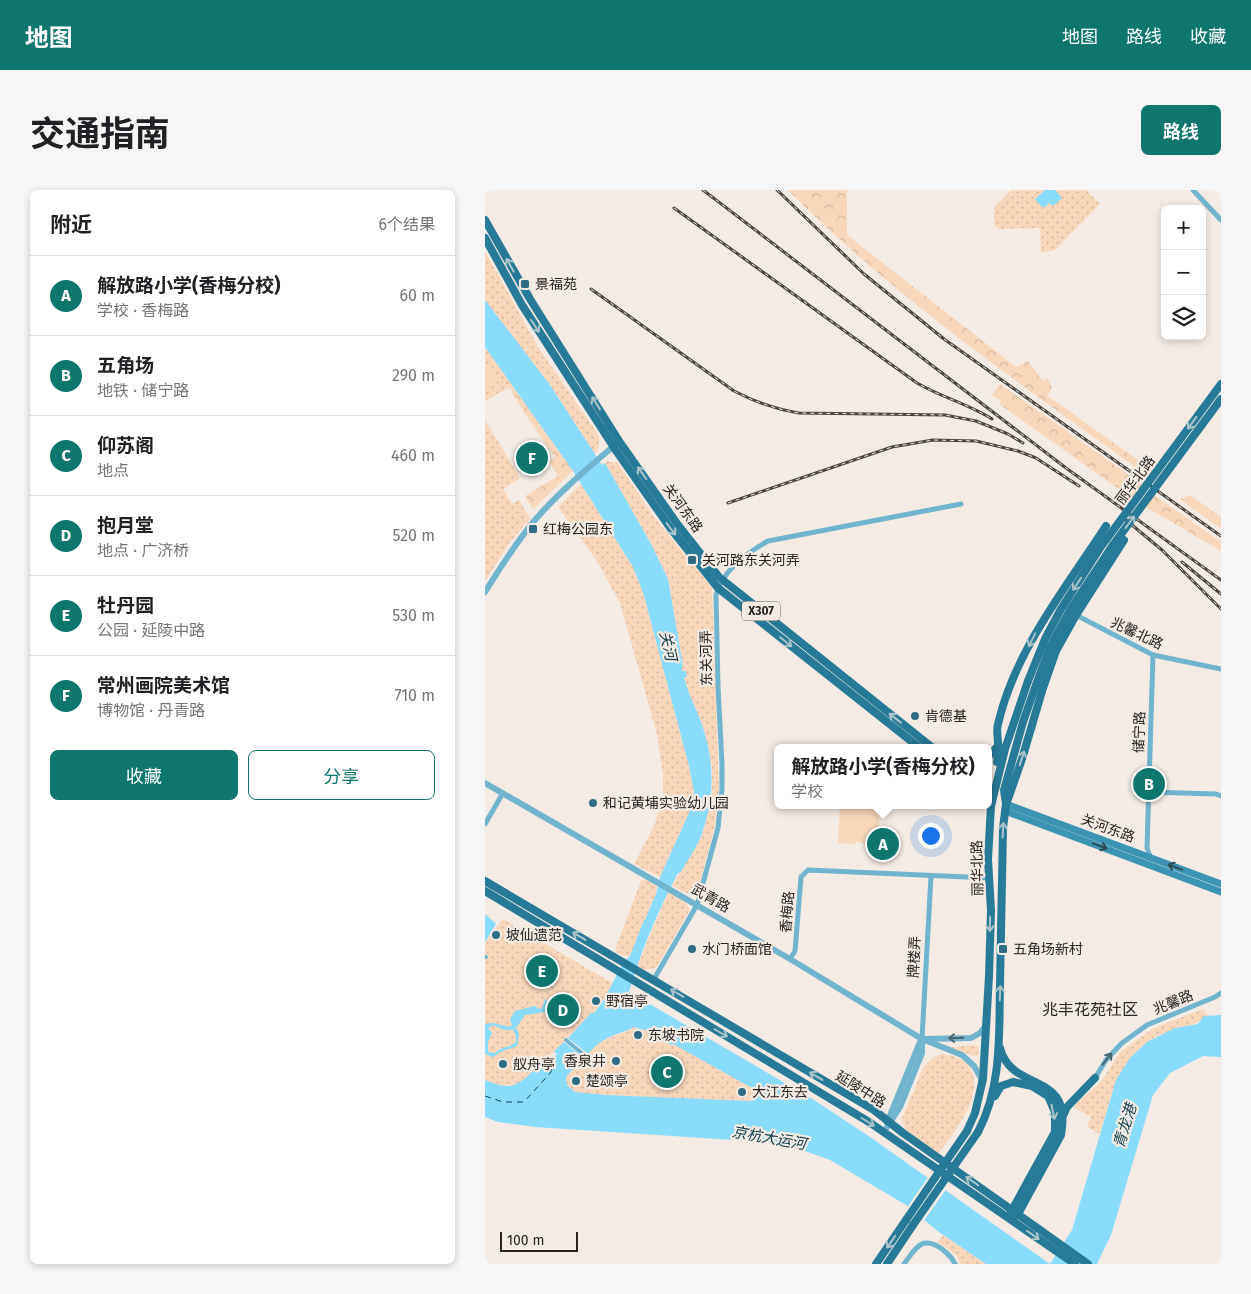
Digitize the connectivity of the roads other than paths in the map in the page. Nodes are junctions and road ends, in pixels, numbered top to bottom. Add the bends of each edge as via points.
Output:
1 (1193, 190) edge
2 (485, 220) edge
3 (1221, 220) edge
4 (485, 238) edge
5 (1221, 384) edge
6 (1221, 399) edge
7 (617, 445) junction
8 (961, 504) dead end
9 (1106, 526) dead end
10 (1124, 540) dead end
11 (723, 581) junction
12 (718, 588) junction
13 (485, 592) edge
14 (1076, 615) junction
15 (1153, 655) junction
16 (1221, 669) edge
17 (1014, 719) junction
18 (915, 744) edge
19 (928, 744) edge
20 (999, 745) junction
21 (992, 753) edge
22 (485, 783) edge
23 (992, 787) edge
24 (503, 792) junction
25 (992, 792) edge
26 (1148, 792) junction
27 (1221, 796) edge
28 (992, 800) edge
29 (1006, 807) junction
30 (990, 809) edge
31 (485, 824) edge
32 (1150, 857) junction
33 (1157, 868) junction
34 (931, 876) junction
35 (989, 878) junction
36 (485, 881) edge
37 (1221, 884) edge
38 (485, 891) edge
39 (1221, 892) edge
40 (697, 905) junction
41 (790, 959) junction
42 (653, 979) junction
43 (1221, 993) edge
44 (986, 1025) junction
45 (922, 1039) junction
46 (566, 1040) dead end
47 (999, 1042) junction
48 (942, 1048) junction
49 (922, 1053) junction
50 (585, 1056) dead end
51 (1095, 1078) joint
52 (980, 1094) junction
53 (992, 1099) junction
54 (1063, 1116) junction
55 (889, 1122) junction
56 (884, 1132) junction
57 (1015, 1212) junction
58 (1010, 1218) junction
59 (909, 1223) junction
60 (1058, 1248) junction
61 (876, 1264) edge
62 (887, 1264) edge
63 (905, 1264) edge
64 (955, 1264) edge
65 (1075, 1264) edge
66 (1088, 1264) edge

1 - 3 street
7 -> 2 main road, 关河东路
4 -> 7 main road, 关河东路 via 522,305
5 -> 17 main road, 丽华北路, bridge via 1100,548 1049,632
29 -> 6 main road, 丽华北路, bridge via 1004,790 1023,722 1050,647 1113,545
11 -> 7 main road, 关河东路 / X307
7 -> 12 main road, 关河东路 / X307 via 671,529
7 - 13 street via 535,519
8 - 11 street via 768,541 751,550
9 -> 20 main road via 1029,645 997,726
10 - 14 main road
11 - 12 street
19 -> 11 main road, 关河东路 / X307
12 -> 18 main road, 关河东路 / X307
12 - 40 street, 东关河弄 via 722,789 718,828
14 - 15 street, 兆馨北路
29 -> 14 main road via 1056,651
15 - 16 street, 兆馨北路
15 - 26 street, 储宁路
17 - 20 main road
17 - 25 main road, 丽华北路
20 - 21 main road
20 - 23 main road
22 - 24 street, 武青路
24 - 31 street
24 - 40 street, 武青路
26 - 27 street
26 - 32 street, 储宁路 via 1147,848
28 - 29 main road, 关河东路
29 - 32 main road, 关河东路
29 -> 33 main road, 关河东路
47 -> 29 main road, 丽华北路 via 1001,882
30 - 35 main road, 丽华北路
32 - 33 street, 储宁路
37 -> 32 main road, 关河东路
33 - 39 main road, 关河东路
34 - 35 street, 香梅路
34 - 41 street, 香梅路 via 808,870 801,877 795,951
34 - 45 street, 牌楼弄
35 -> 44 main road, 丽华北路 via 991,911
42 -> 36 main road, 延陵中路
38 -> 56 main road, 延陵中路
40 - 41 street, 武青路
40 - 42 street, 东关河弄
41 - 45 street, 武青路
55 -> 42 main road, 延陵中路
51 -> 43 street, 兆馨路 via 1122,1043 1147,1025
44 -> 45 street via 971,1038
44 - 52 main road, 丽华北路
45 - 48 street, 武青路
45 - 49 street, 牌楼弄
45 - 55 street, 牌楼弄
46 - 50 street
47 - 53 main road, 丽华北路
47 - 54 main road via 1007,1065 1045,1085 1057,1097
48 - 49 street via 933,1047
48 - 52 street, 武青路 via 962,1055 974,1066 981,1078
49 - 55 street, 牌楼弄 via 900,1107
51 - 54 main road via 1067,1107
52 - 59 main road, 丽华北路, bridge via 967,1131
53 -> 57 main road via 1001,1086 1013,1082 1033,1086 1048,1096 1055,1112 1055,1132
53 - 59 main road, 丽华北路, bridge via 978,1132
54 - 57 main road via 1061,1135
55 - 56 street, 牌楼弄
57 -> 55 main road, 延陵中路
56 - 58 main road, 延陵中路
57 - 58 main road
57 - 60 main road, 延陵中路
58 -> 60 main road, 延陵中路
59 -> 61 main road, 丽华北路
59 - 62 main road, 丽华北路
60 - 65 main road
60 - 66 main road
63 - 64 street via 923,1243 936,1245 951,1256

